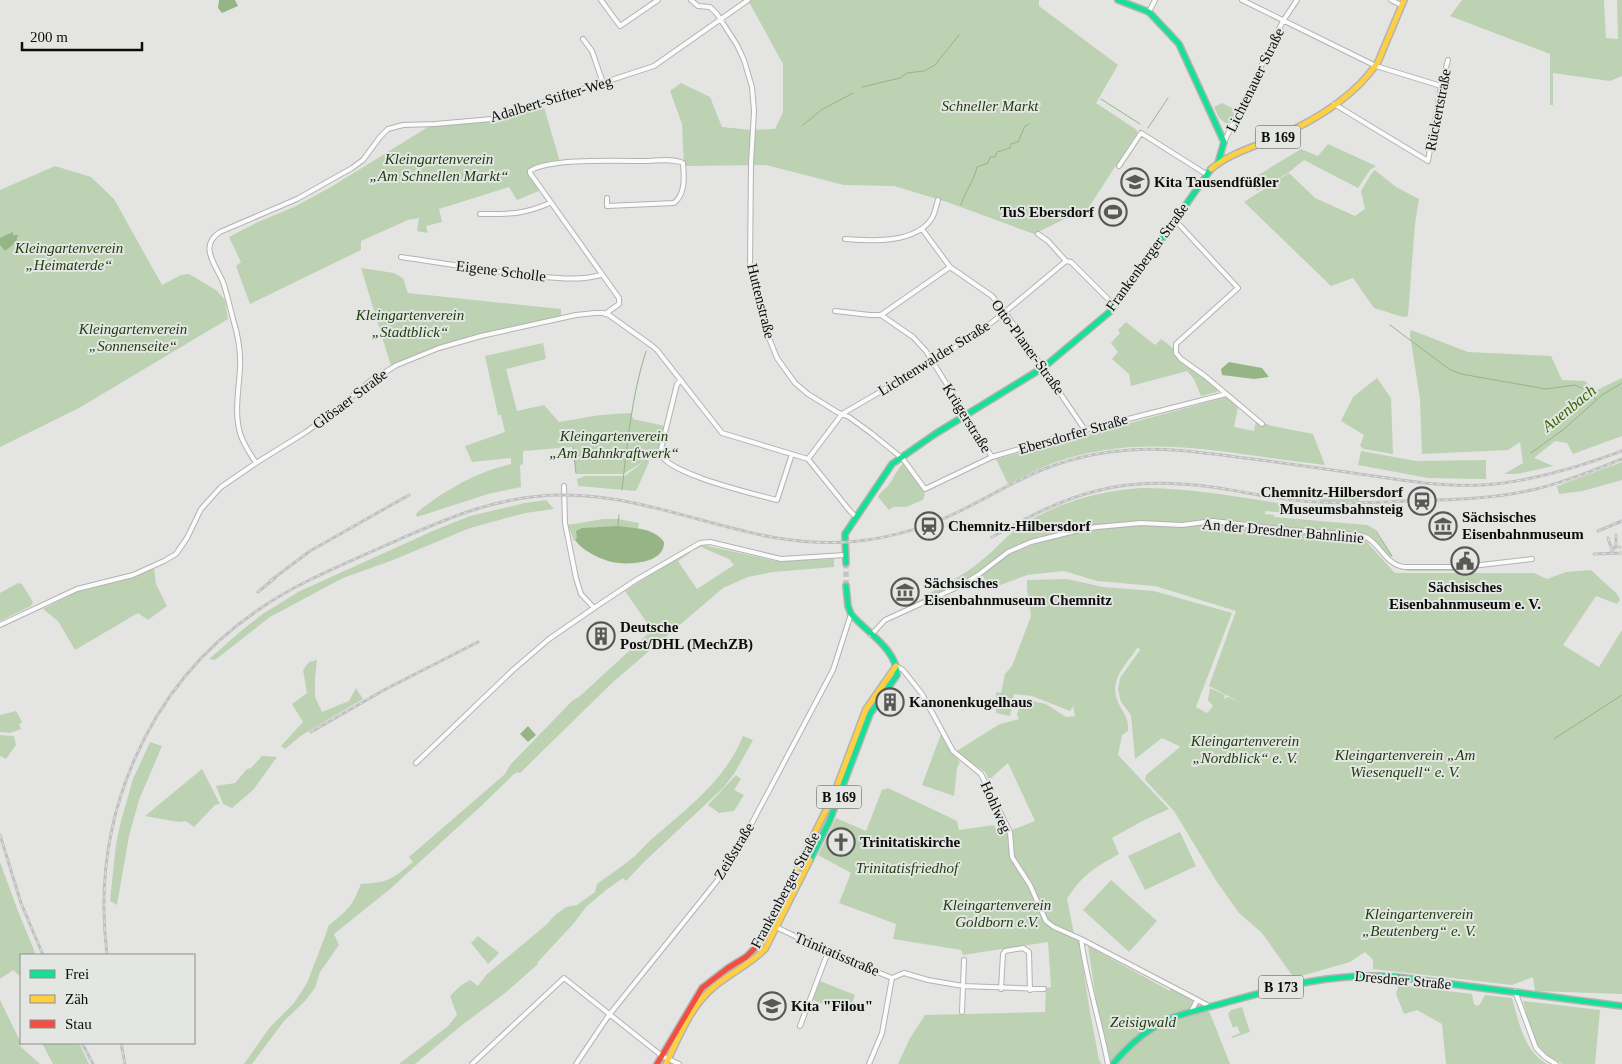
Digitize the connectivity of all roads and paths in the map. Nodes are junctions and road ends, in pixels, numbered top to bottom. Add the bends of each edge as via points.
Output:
1 (601, 0) edge
2 (658, 0) edge
3 (690, 0) edge
4 (748, 0) edge
5 (1118, 0) edge
6 (1155, 0) edge
7 (1242, 0) edge
8 (1297, 0) edge
9 (1391, 0) edge
10 (1402, 2) edge
11 (1149, 12) junction
12 (721, 19) junction
13 (1283, 21) junction
14 (583, 39) dead end
15 (1448, 60) dead end
16 (1376, 66) junction
17 (603, 83) junction
18 (1441, 86) junction
19 (1334, 104) junction
20 (1224, 142) junction
21 (1218, 163) junction
22 (1119, 166) dead end
23 (1206, 174) junction
24 (607, 198) dead end
25 (938, 200) dead end
26 (550, 203) junction
27 (480, 214) dead end
28 (1175, 220) junction
29 (922, 229) junction
30 (1038, 234) dead end
31 (845, 239) dead end
32 (401, 257) dead end
33 (1066, 261) junction
34 (950, 267) junction
35 (601, 275) junction
36 (1115, 306) junction
37 (834, 311) dead end
38 (1005, 312) junction
39 (605, 314) junction
40 (881, 314) junction
41 (933, 361) junction
42 (1044, 367) junction
43 (680, 380) junction
44 (1226, 394) junction
45 (842, 414) junction
46 (966, 415) junction
47 (1262, 424) dead end
48 (1085, 430) junction
49 (792, 454) junction
50 (900, 457) junction
51 (992, 457) junction
52 (808, 460) junction
53 (256, 463) junction
54 (564, 486) dead end
55 (925, 489) joint
56 (856, 517) junction
57 (845, 555) junction
58 (1532, 559) dead end
59 (846, 563) tunnel mouth
60 (846, 586) tunnel mouth
61 (594, 608) junction
62 (851, 614) junction
63 (0, 625) edge
64 (871, 636) junction
65 (896, 666) junction
66 (416, 763) dead end
67 (769, 924) junction
68 (776, 927) junction
69 (1081, 939) junction
70 (828, 952) junction
71 (964, 960) dead end
72 (892, 978) junction
73 (963, 986) junction
74 (1001, 988) junction
75 (1044, 989) dead end
76 (1030, 990) junction
77 (1515, 991) junction
78 (1197, 1000) junction
79 (1593, 1001) junction
80 (1622, 1002) edge
81 (1622, 1006) edge
82 (1208, 1008) junction
83 (962, 1012) dead end
84 (1191, 1012) junction
85 (609, 1015) junction
86 (800, 1026) dead end
87 (662, 1056) junction
88 (479, 1057) junction
89 (667, 1062) edge
90 (472, 1064) edge
91 (479, 1064) edge
92 (576, 1064) edge
93 (657, 1064) edge
94 (679, 1064) edge
95 (869, 1064) edge
96 (1108, 1064) edge
97 (1113, 1064) edge
98 (1556, 1064) edge

1 - 2 street via 620,26
3 - 12 street via 698,6 710,7
4 - 12 street, Adalbert-Stifter-Weg
5 - 11 main road
6 - 11 street
7 - 13 street
8 - 13 street, Lichtenauer Straße
9 - 10 street
10 - 16 main road, Frankenberger Straße / B 169
11 - 20 main road via 1178,44
12 - 17 street, Adalbert-Stifter-Weg via 654,66
12 - 45 street, Huttenstraße via 741,53 752,87 750,268 769,338 777,358 795,383
13 - 16 street
13 - 20 street, Lichtenauer Straße
14 - 17 street via 592,51
15 - 18 street, Rückertstraße
16 - 18 street
16 - 19 main road, Frankenberger Straße / B 169 via 1361,83
17 - 53 street, Adalbert-Stifter-Weg via 492,119 395,126 385,131 367,156 352,168 297,199 214,236 210,255 224,285 239,343 238,425
18 - 19 street, Rückertstraße via 1428,161
19 - 21 main road, Frankenberger Straße / B 169 via 1294,130
20 - 21 main road, Lichtenauer Straße
21 - 23 main road, Frankenberger Straße
22 - 23 street via 1141,133
23 - 28 main road, Frankenberger Straße
24 - 26 street via 607,206 674,203 682,197 683,163 596,161 559,163 532,169 530,173
25 - 29 street via 933,217
26 - 27 street via 516,214
26 - 35 street
28 - 36 main road, Frankenberger Straße
28 - 44 street via 1238,288 1176,344 1181,359
29 - 31 street via 883,240
29 - 34 street, Otto-Planer-Straße
30 - 33 street
32 - 35 street, Eigene Scholle via 569,279
33 - 36 street via 1071,262
33 - 38 street, Lichtenwalder Straße
34 - 38 street, Otto-Planer-Straße via 992,296
34 - 40 street
35 - 39 street via 620,302
36 - 42 main road, Frankenberger Straße
37 - 40 street
38 - 41 street, Lichtenwalder Straße
38 - 42 street, Otto-Planer-Straße
39 - 43 street via 657,350
39 - 53 street, Glösaer Straße via 576,315 481,336 397,365 370,381 306,432
40 - 41 street, Krügerstraße via 917,341
41 - 45 street, Lichtenwalder Straße
41 - 46 street, Krügerstraße
42 - 46 main road, Frankenberger Straße
42 - 48 street, Otto-Planer-Straße
43 - 49 street via 722,433
43 - 49 street via 660,453 670,463 701,478 777,500
44 - 47 street
44 - 48 street, Ebersdorfer Straße
45 - 50 street, Huttenstraße
45 - 52 street, Lichtenwalder Straße
46 - 50 main road, Frankenberger Straße
46 - 51 street, Krügerstraße
48 - 51 street, Ebersdorfer Straße
49 - 52 street
50 - 55 street, Huttenstraße
50 - 56 main road, Frankenberger Straße via 890,466
51 - 55 street, Ebersdorfer Straße
52 - 56 street
53 - 63 street, Glösaer Straße via 208,500 176,554 132,575 77,590
54 - 61 street via 565,522 576,578 580,594
56 - 57 main road, Frankenberger Straße via 844,536
57 - 59 main road, Frankenberger Straße
57 - 61 street via 780,559 710,542 700,543
58 - 64 street, An der Dresdner Bahnlinie via 1463,567 1404,567 1390,561 1368,537 1359,535 1213,521 1097,527 1018,547 962,585 885,620
60 - 62 main road
61 - 66 street via 513,670
62 - 64 main road
62 - 85 street, Zeißstraße via 833,670 737,851 717,881
64 - 65 main road via 890,654
65 - 67 main road, Frankenberger Straße / B 169 via 866,708 834,794
65 - 68 main road, Frankenberger Straße / B 169 via 896,677 870,714 831,818
65 - 69 street, Hohlweg via 922,694 953,751 981,774 1010,832 1012,857 1030,884 1046,921
67 - 68 street, Trinitatisstraße
67 - 87 main road, Frankenberger Straße / B 169 via 753,951 702,988
68 - 70 street, Trinitatisstraße
68 - 89 main road, Frankenberger Straße / B 169 via 758,956 707,993
69 - 78 street, Hohlweg
69 - 96 street via 1089,988
70 - 72 street, Trinitatisstraße
70 - 86 street
71 - 73 street
72 - 73 street, Trinitatisstraße via 904,973
72 - 95 street via 882,1033
73 - 74 street, Trinitatisstraße
73 - 83 street
74 - 76 street, Trinitatisstraße
74 - 76 street via 1003,954 1023,948 1029,952
75 - 76 street, Trinitatisstraße
77 - 79 main road, Dresdner Straße / B 173
77 - 82 main road, Dresdner Straße / B 173 via 1397,977 1341,976 1295,983
77 - 98 street via 1536,1048
78 - 82 street, Hohlweg
78 - 84 street
79 - 80 main road, B 173
79 - 81 main road, B 173
82 - 84 main road, Dresdner Straße / B 173
84 - 97 main road, Dresdner Straße / B 173 via 1146,1032
85 - 87 street
85 - 88 street via 564,978
85 - 92 street, Zeißstraße
87 - 89 street
87 - 93 main road, Frankenberger Straße / B 169
88 - 90 street
88 - 91 street
89 - 94 street

